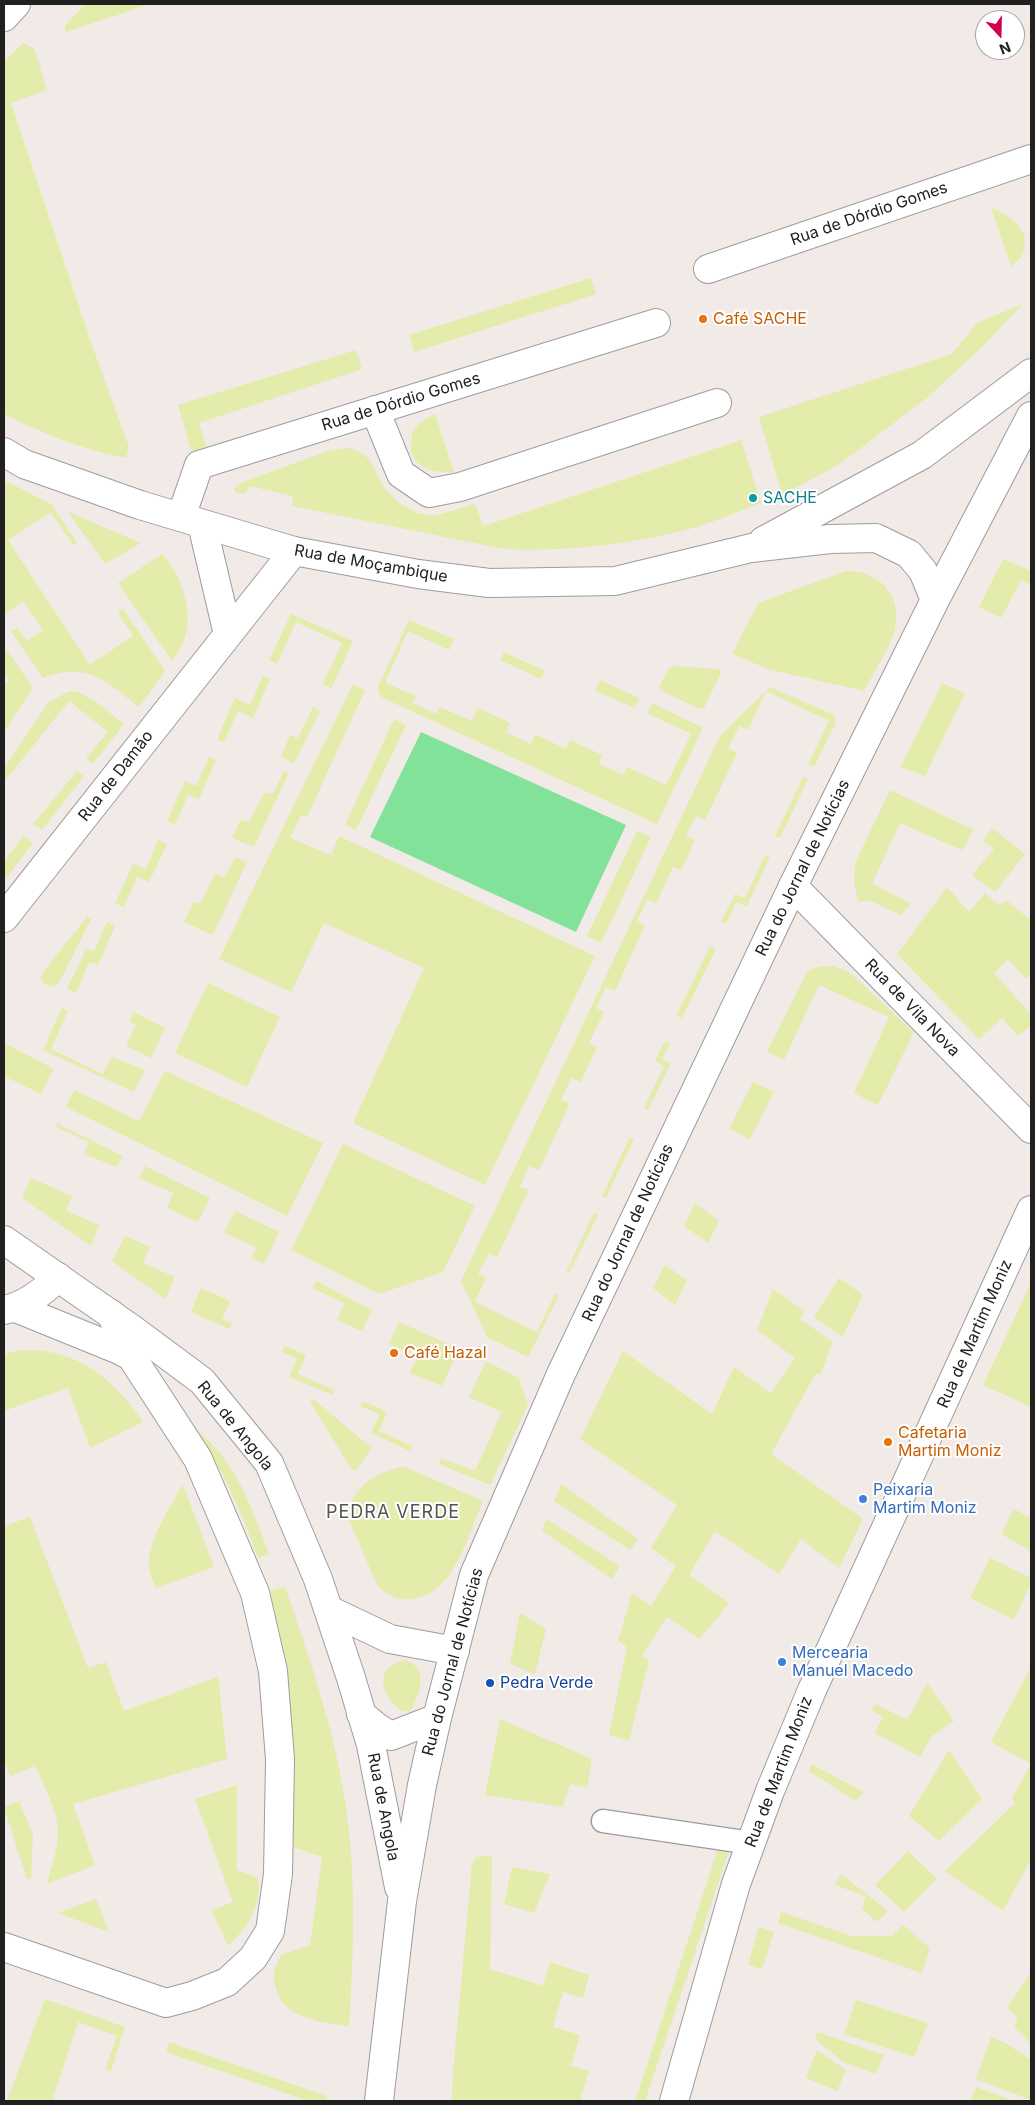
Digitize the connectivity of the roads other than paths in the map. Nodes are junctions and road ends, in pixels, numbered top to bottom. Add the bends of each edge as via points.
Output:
1 (16, 4) edge
2 (4, 17) edge
3 (1031, 159) edge
4 (708, 269) dead end
5 (656, 323) dead end
6 (1031, 373) edge
7 (717, 403) dead end
8 (375, 410) junction
9 (1031, 416) edge
10 (4, 452) edge
11 (191, 521) junction
12 (751, 548) junction
13 (294, 551) junction
14 (935, 600) junction
15 (228, 634) junction
16 (794, 886) junction
17 (4, 918) edge
18 (1031, 1129) edge
19 (1031, 1210) edge
20 (4, 1240) edge
21 (58, 1277) junction
22 (10, 1309) edge
23 (111, 1314) junction
24 (131, 1356) junction
25 (329, 1610) junction
26 (454, 1651) junction
27 (361, 1714) junction
28 (437, 1718) junction
29 (603, 1821) dead end
30 (751, 1842) junction
31 (402, 1901) junction
32 (4, 1947) edge
33 (378, 2101) edge
34 (674, 2101) edge

1 - 2 street
3 - 4 street, Rua de Dórdio Gomes
5 - 8 street, Rua de Dórdio Gomes
6 - 12 street, Rua de Moçambique via 922,455
7 - 8 street via 460,487 429,492 401,474
8 - 11 street, Rua de Dórdio Gomes via 199,465
9 - 14 street, Rua do Jornal de Notícias
10 - 11 street, Rua de Moçambique via 24,464
11 - 13 street, Rua de Moçambique
11 - 15 street
12 - 13 street, Rua de Moçambique via 615,581 489,583 418,574
12 - 14 street, Rua de Moçambique via 830,539 876,538 909,554 923,571
13 - 15 street, Rua de Damão
14 - 16 street, Rua do Jornal de Notícias
15 - 17 street, Rua de Damão
16 - 18 street, Rua de Vila Nova
16 - 26 street, Rua do Jornal de Notícias via 553,1392 474,1575
19 - 30 street, Rua de Martim Moniz via 812,1690
20 - 21 street, Rua de Angola
21 - 22 street via 46,1289
21 - 23 street, Rua de Angola
22 - 24 street
23 - 24 street
23 - 25 street, Rua de Angola via 202,1381 269,1463
24 - 32 street via 198,1459 257,1601 273,1671 280,1759 278,1874 270,1932 253,1958 227,1982 166,2003
25 - 26 street via 390,1639
25 - 27 street, Rua de Angola
26 - 28 street, Rua do Jornal de Notícias
27 - 28 street, Rua de Angola via 392,1736
27 - 31 street, Rua de Angola via 371,1745
28 - 31 street, Rua do Jornal de Notícias
29 - 30 street
30 - 34 street, Rua de Martim Moniz
31 - 33 street, Rua do Jornal de Notícias

